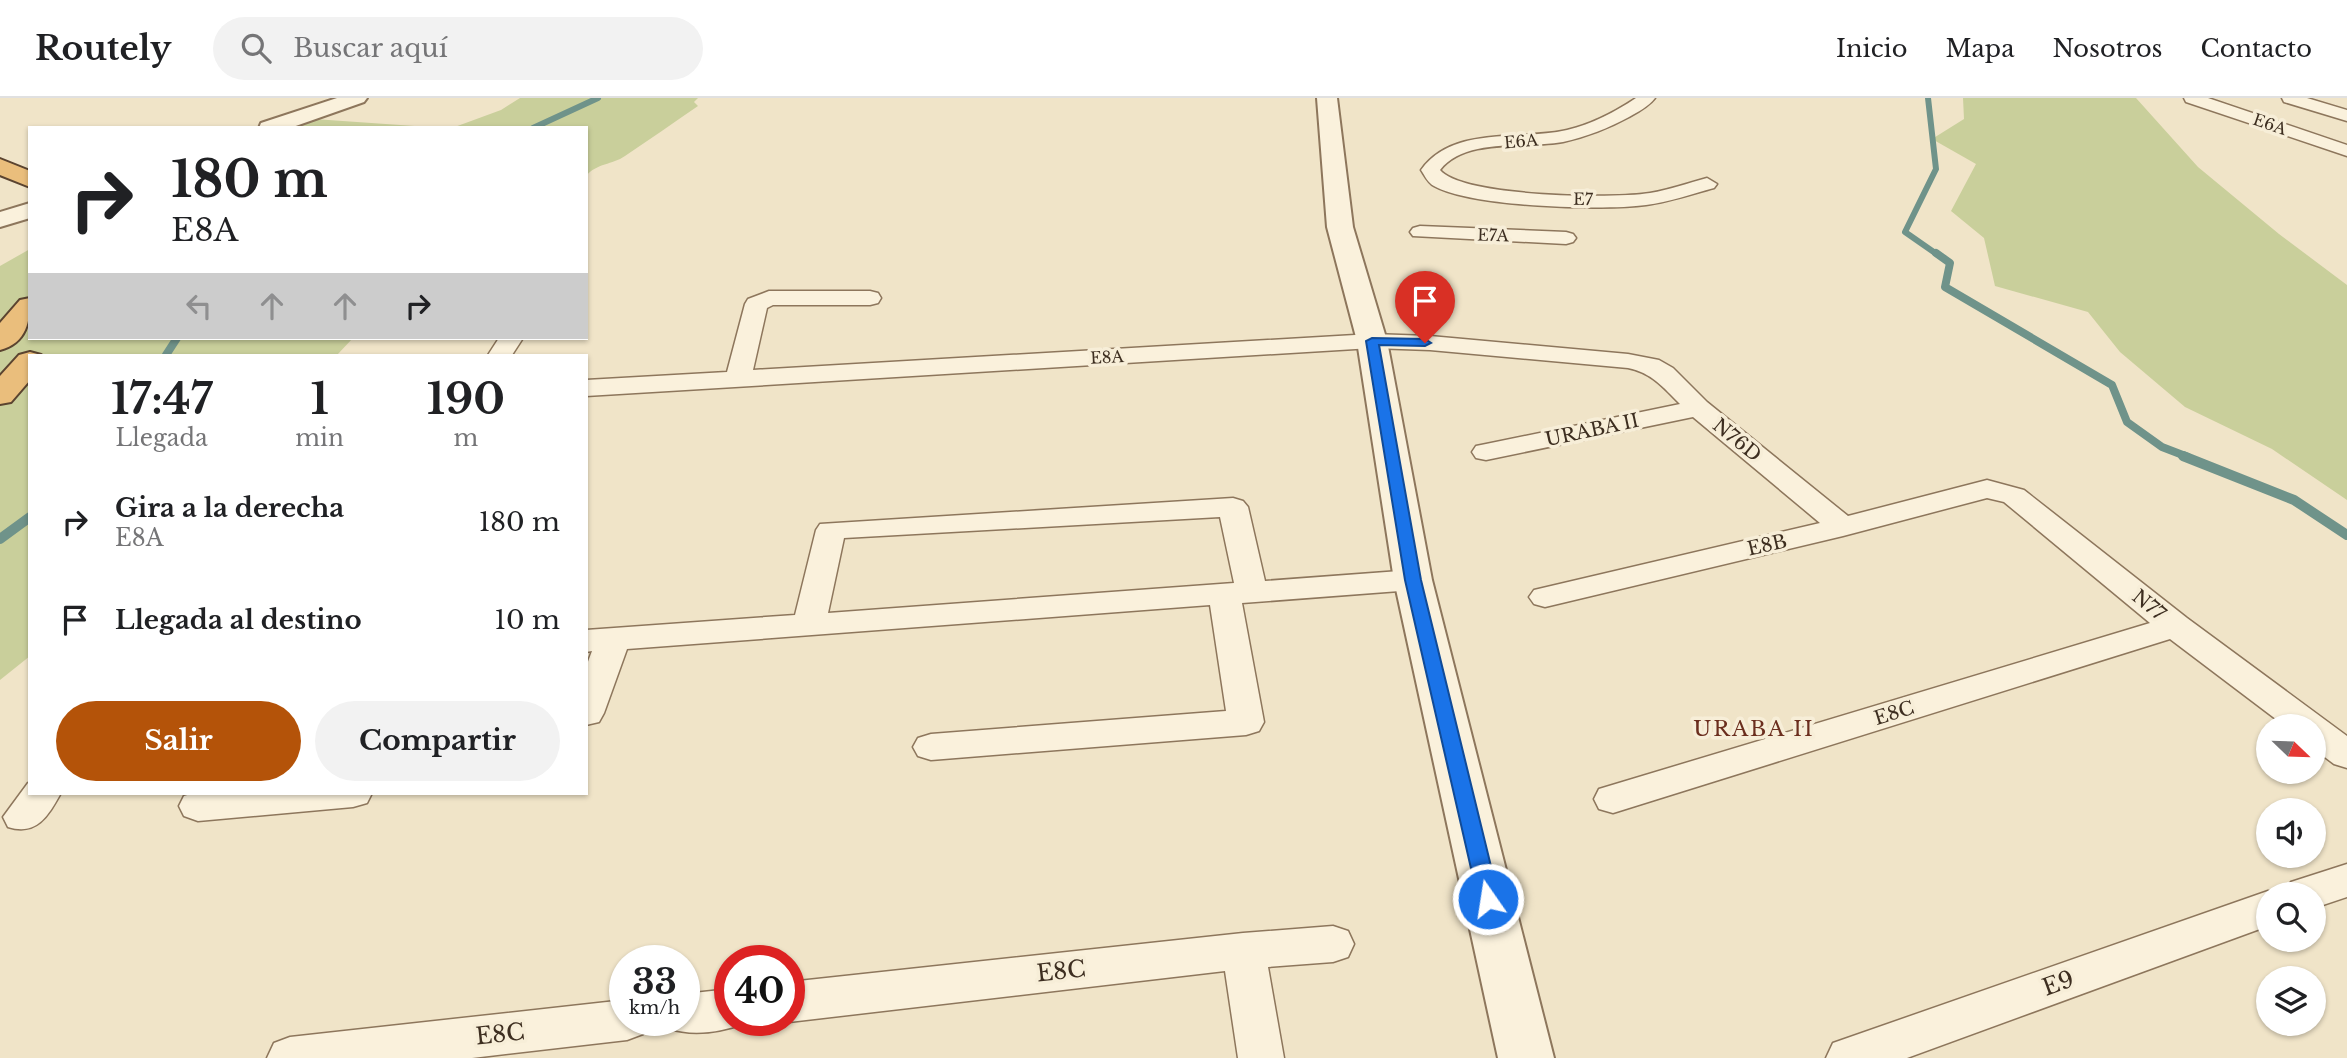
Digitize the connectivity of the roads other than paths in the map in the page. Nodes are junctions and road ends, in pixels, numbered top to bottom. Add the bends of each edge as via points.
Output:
1 (357, 98) edge
2 (1327, 98) edge
3 (1647, 98) edge
4 (2192, 98) edge
5 (2290, 98) edge
6 (2347, 116) edge
7 (275, 126) edge
8 (2347, 151) edge
9 (0, 166) edge
10 (28, 179) edge
11 (1707, 184) dead end
12 (1459, 189) joint
13 (1542, 199) junction
14 (28, 210) edge
15 (0, 220) edge
16 (1420, 232) dead end
17 (870, 298) dead end
18 (28, 308) edge
19 (0, 341) edge
20 (1372, 341) junction
21 (1628, 361) joint
22 (28, 363) edge
23 (738, 379) junction
24 (588, 388) edge
25 (0, 395) edge
26 (1698, 408) junction
27 (1486, 452) dead end
28 (1987, 488) joint
29 (1843, 527) junction
30 (1413, 580) junction
31 (1238, 593) junction
32 (1545, 597) dead end
33 (809, 625) junction
34 (2175, 626) junction
35 (600, 640) edge
36 (588, 703) edge
37 (2293, 714) edge
38 (2326, 739) edge
39 (931, 747) dead end
40 (2347, 755) edge
41 (329, 795) edge
42 (1613, 799) dead end
43 (198, 806) dead end
44 (2347, 880) edge
45 (2326, 887) edge
46 (2256, 912) edge
47 (1333, 944) dead end
48 (1243, 951) junction
49 (805, 1000) edge
50 (609, 1022) edge
51 (290, 1058) edge
52 (1261, 1058) edge
53 (1525, 1058) edge
54 (1849, 1058) edge

1 - 7 street
2 - 20 street via 1340,227
3 - 12 street, E6A via 1564,137 1450,151 1435,160 1430,170 1440,182
4 - 8 street, E6A
5 - 6 street
9 - 10 highway
11 - 13 street, E7 via 1642,200
12 - 13 street, E7
13 - 16 street, E7A via 1569,244
14 - 15 street
17 - 23 street via 769,298 756,304
18 - 19 highway
20 - 21 street, E8A
20 - 23 street, E8A
20 - 30 street
21 - 26 street, N76D via 1664,373
22 - 25 highway
23 - 24 street, E8A
26 - 27 street, URABA II
26 - 29 street, N76D
28 - 29 street, E8B
28 - 34 street, N77 via 2014,496
29 - 32 street, E8B
30 - 31 street
30 - 53 street
31 - 33 street
31 - 33 street via 1233,507 831,530
31 - 39 street via 1246,722
33 - 35 street
34 - 37 street, N77
34 - 42 street, E8C
35 - 36 street
38 - 40 street
41 - 43 street
44 - 45 street
46 - 54 street, E9
47 - 48 street, E8C
48 - 49 street, E8C
48 - 52 street
50 - 51 street, E8C

